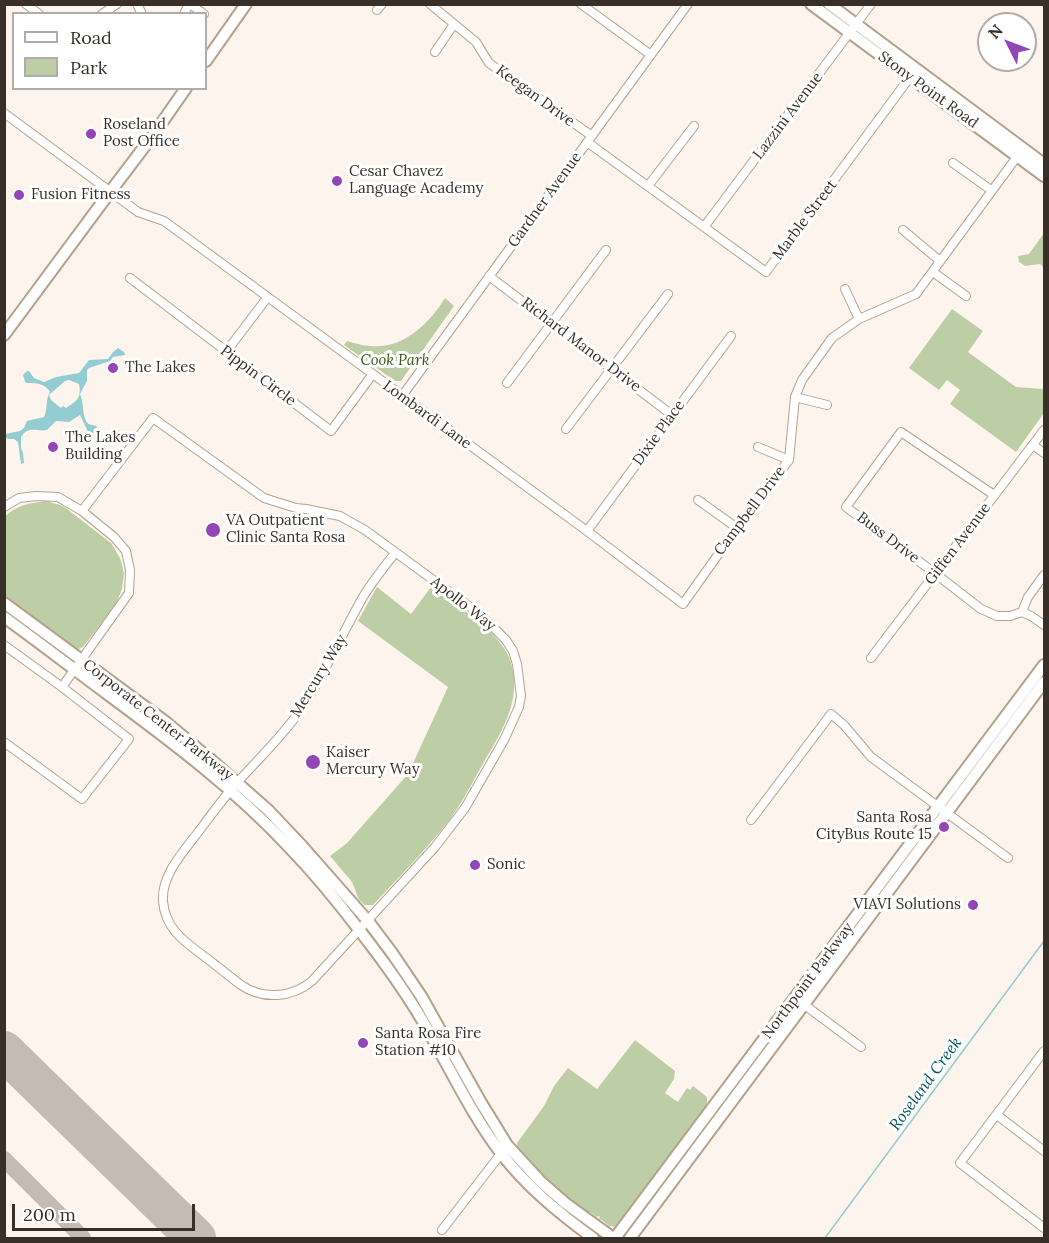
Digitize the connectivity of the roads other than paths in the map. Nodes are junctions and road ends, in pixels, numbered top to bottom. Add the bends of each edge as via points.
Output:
1 (246, 4) edge
2 (430, 4) edge
3 (581, 4) edge
4 (688, 4) edge
5 (812, 4) edge
6 (829, 4) edge
7 (871, 4) edge
8 (454, 24) junction
9 (853, 28) junction
10 (435, 52) dead end
11 (651, 55) junction
12 (207, 60) edge
13 (910, 77) junction
14 (185, 90) edge
15 (4, 113) edge
16 (694, 126) dead end
17 (589, 139) junction
18 (1021, 152) junction
19 (953, 163) dead end
20 (1044, 164) edge
21 (1044, 176) edge
22 (648, 186) junction
23 (991, 190) junction
24 (110, 192) junction
25 (704, 227) junction
26 (903, 230) dead end
27 (606, 250) dead end
28 (940, 261) junction
29 (933, 272) junction
30 (489, 276) junction
31 (130, 278) dead end
32 (845, 289) dead end
33 (668, 294) dead end
34 (966, 296) dead end
35 (267, 298) junction
36 (859, 319) junction
37 (551, 323) junction
38 (4, 335) edge
39 (731, 336) dead end
40 (226, 352) junction
41 (611, 368) junction
42 (372, 375) junction
43 (507, 383) dead end
44 (402, 396) junction
45 (795, 397) junction
46 (827, 405) dead end
47 (672, 415) junction
48 (566, 429) dead end
49 (1044, 430) edge
50 (1034, 445) junction
51 (758, 447) dead end
52 (1044, 453) edge
53 (789, 460) junction
54 (994, 495) junction
55 (698, 500) dead end
56 (4, 507) edge
57 (82, 511) junction
58 (736, 528) junction
59 (587, 531) junction
60 (395, 553) junction
61 (936, 574) junction
62 (1044, 575) edge
63 (4, 603) edge
64 (683, 603) joint
65 (1022, 612) junction
66 (4, 617) edge
67 (1044, 626) edge
68 (4, 645) edge
69 (871, 658) dead end
70 (78, 665) junction
71 (1044, 665) edge
72 (1044, 682) edge
73 (62, 687) junction
74 (4, 742) edge
75 (234, 786) junction
76 (943, 809) junction
77 (751, 820) dead end
78 (1008, 858) dead end
79 (368, 921) junction
80 (359, 930) junction
81 (801, 1003) junction
82 (861, 1047) dead end
83 (1044, 1051) edge
84 (1041, 1063) edge
85 (997, 1115) junction
86 (504, 1149) junction
87 (1044, 1151) edge
88 (1044, 1227) edge
89 (442, 1230) dead end
90 (593, 1239) edge
91 (614, 1239) edge
92 (630, 1239) edge

1 - 12 street
2 - 8 street, Keegan Drive
3 - 11 street
4 - 11 street, Gardner Avenue
5 - 9 street, Stony Point Road
6 - 9 street, Stony Point Road
7 - 9 street, Lazzini Avenue
8 - 10 street
8 - 17 street, Keegan Drive via 476,42 489,63
9 - 13 street, Stony Point Road
9 - 18 street, Stony Point Road
9 - 25 street, Lazzini Avenue
11 - 17 street, Gardner Avenue
13 - 18 street, Stony Point Road
13 - 25 street, Marble Street via 766,272
14 - 24 street
15 - 24 street, Lombardi Lane
16 - 22 street
17 - 22 street, Marble Street
17 - 30 street, Gardner Avenue
18 - 20 street, Stony Point Road
18 - 21 street, Stony Point Road
18 - 23 street, Campbell Drive
19 - 23 street
22 - 25 street, Marble Street
23 - 28 street, Campbell Drive
24 - 35 street, Lombardi Lane via 138,212 164,221
24 - 38 street
26 - 28 street
27 - 37 street
28 - 29 street, Campbell Drive
29 - 34 street
29 - 36 street, Campbell Drive via 916,294
30 - 37 street, Richard Manor Drive
30 - 44 street, Gardner Avenue
31 - 40 street, Pippin Circle
32 - 36 street
33 - 41 street
35 - 40 street
35 - 42 street, Lombardi Lane
36 - 45 street, Campbell Drive via 832,338 802,380
37 - 41 street, Richard Manor Drive
37 - 43 street
39 - 47 street, Dixie Place
40 - 42 street, Pippin Circle via 331,431
41 - 47 street, Richard Manor Drive
41 - 48 street
42 - 44 street, Lombardi Lane
44 - 59 street, Lombardi Lane
45 - 46 street
45 - 53 street, Campbell Drive
47 - 59 street, Dixie Place
49 - 50 street, Giffen Avenue
50 - 52 street
50 - 54 street, Giffen Avenue
51 - 53 street
53 - 58 street, Campbell Drive
54 - 61 street, Giffen Avenue
54 - 61 street, Buss Drive via 901,432 846,507
55 - 58 street
56 - 57 street via 20,498 58,497
57 - 60 street, Apollo Way via 153,418 264,498 340,516
57 - 70 street via 126,551 130,570 129,593
58 - 64 street, Campbell Drive
59 - 64 street, Lombardi Lane
60 - 75 street, Mercury Way via 363,598 300,711
60 - 79 street, Apollo Way via 481,615 507,640 517,664 521,696 504,740 465,808
61 - 65 street, Buss Drive via 981,609 997,616
61 - 69 street, Giffen Avenue
62 - 65 street
63 - 70 street, Corporate Center Parkway
65 - 67 street
66 - 70 street, Corporate Center Parkway
68 - 73 street
70 - 73 street
70 - 75 street, Corporate Center Parkway via 167,723
71 - 76 street, Northpoint Parkway
72 - 76 street, Northpoint Parkway
73 - 74 street via 129,739 82,799
75 - 79 street, Corporate Center Parkway via 268,810
75 - 80 street, Corporate Center Parkway
75 - 80 street, Mercury Way via 165,881 164,909 180,938 244,987 279,995 309,984
76 - 77 street via 871,757 831,714
76 - 78 street
76 - 81 street, Northpoint Parkway
76 - 91 street, Northpoint Parkway
79 - 80 street, Apollo Way
79 - 86 street, Corporate Center Parkway via 421,996
80 - 86 street, Corporate Center Parkway via 411,1002 482,1126
81 - 82 street
81 - 92 street, Northpoint Parkway
83 - 84 street
84 - 85 street
85 - 87 street
85 - 88 street via 960,1163
86 - 89 street
86 - 90 street, Corporate Center Parkway via 525,1181
86 - 91 street, Corporate Center Parkway via 565,1203

